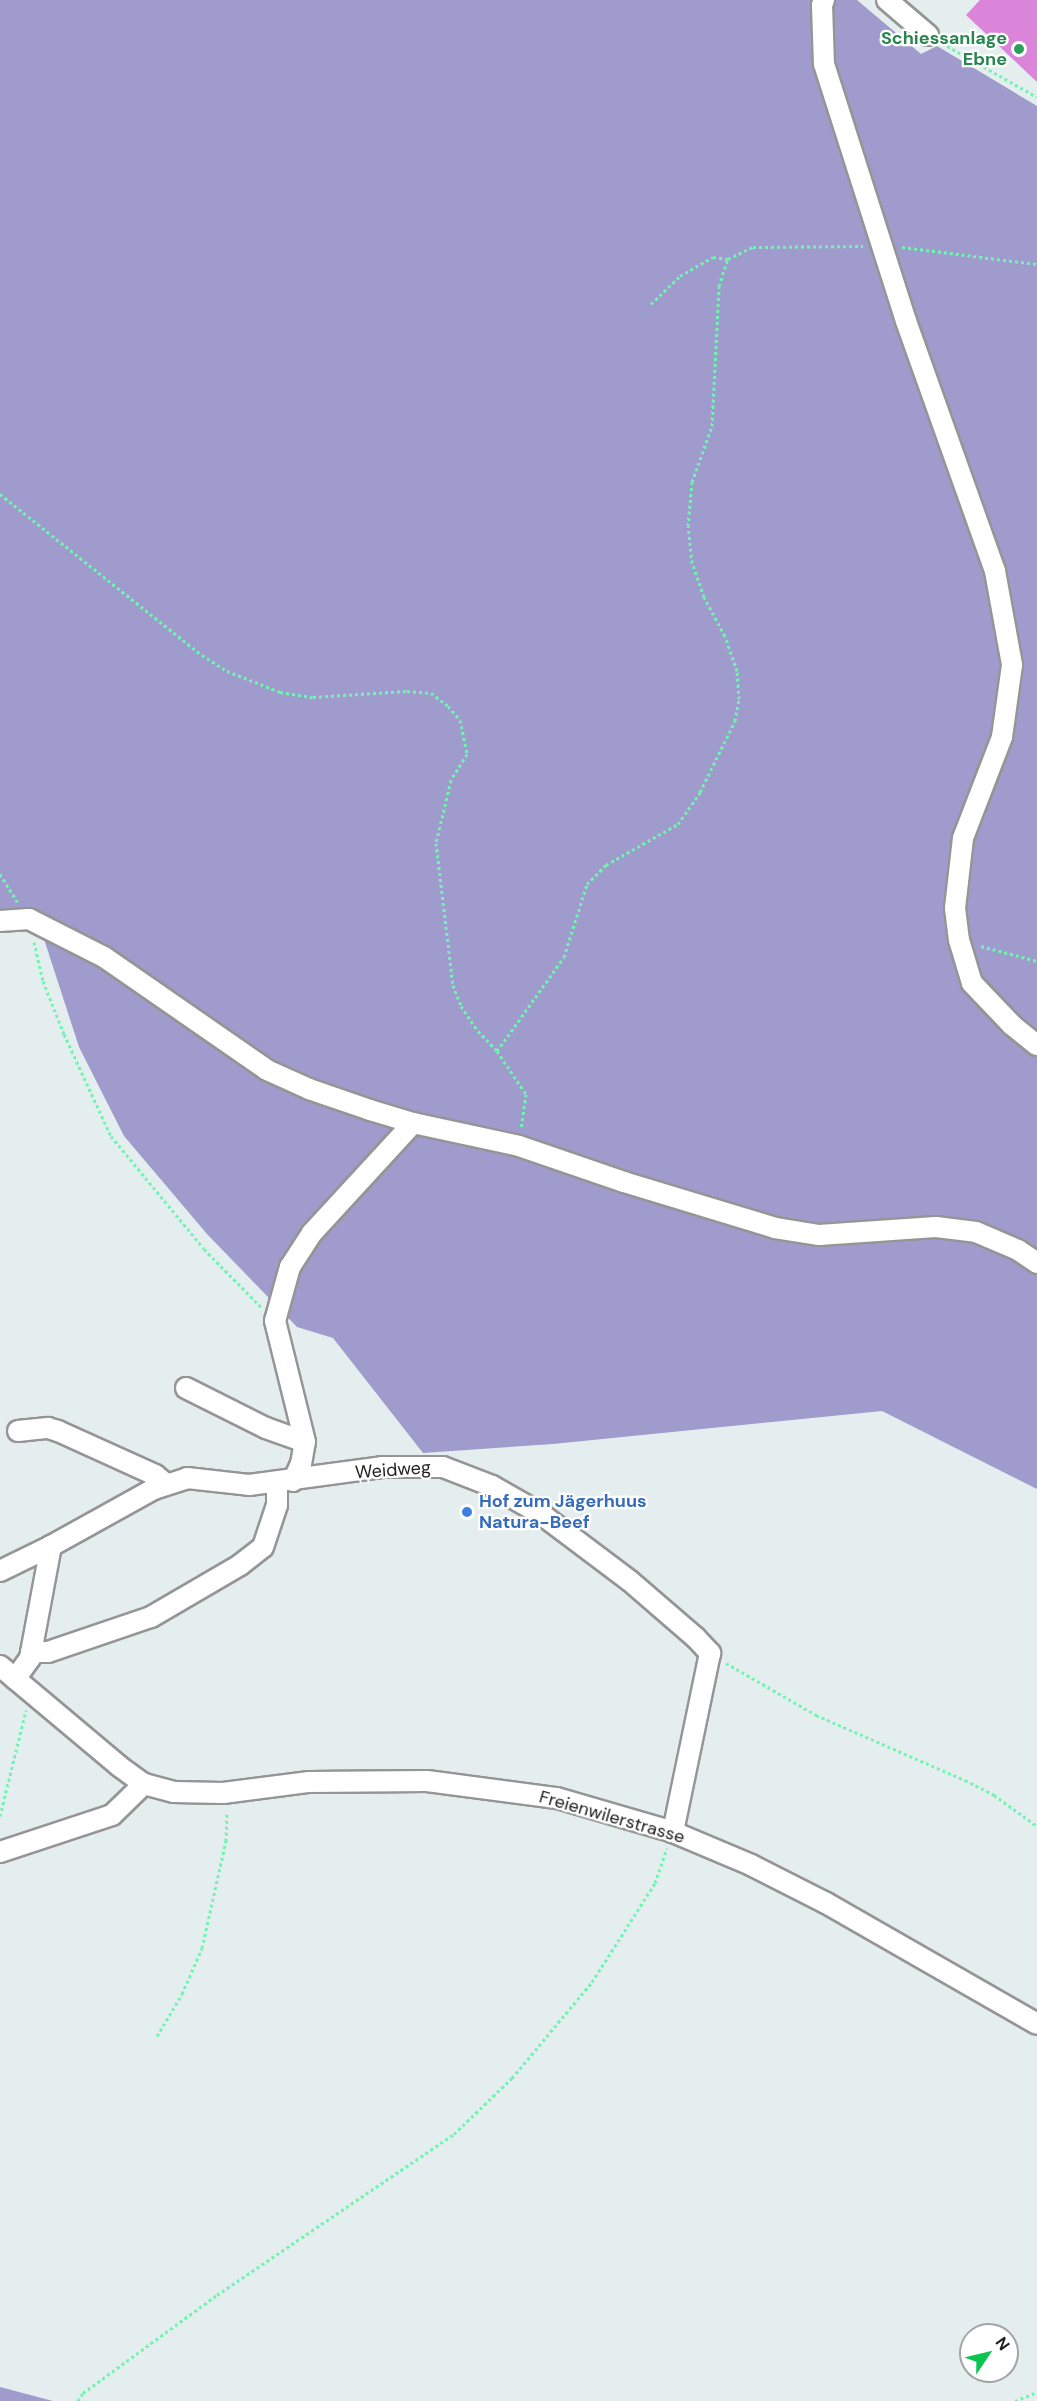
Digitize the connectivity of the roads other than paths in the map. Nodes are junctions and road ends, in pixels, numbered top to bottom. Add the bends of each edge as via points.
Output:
1 (824, 0) edge
2 (886, 0) edge
3 (928, 35) road end
4 (0, 921) edge
5 (1037, 1046) edge
6 (413, 1123) junction
7 (1037, 1263) edge
8 (186, 1388) dead end
9 (18, 1431) dead end
10 (305, 1442) junction
11 (285, 1482) junction
12 (165, 1484) junction
13 (51, 1546) junction
14 (0, 1571) edge
15 (31, 1652) junction
16 (8, 1673) edge
17 (144, 1784) junction
18 (673, 1832) junction
19 (0, 1852) edge
20 (1037, 2024) edge

1 - 5 street via 824,64 906,321 995,571 1012,665 1002,737 963,838 956,908 959,940 972,982
2 - 3 street
4 - 6 street via 29,919 104,957 267,1070 309,1089
6 - 7 street via 519,1146 775,1228 819,1235 936,1227 976,1232
6 - 10 street via 312,1233 290,1267 275,1321
8 - 10 street via 266,1428
9 - 12 street via 58,1431 155,1475
10 - 11 street via 302,1464
11 - 12 street, Weidweg via 249,1485 187,1478
11 - 15 street via 263,1547 240,1565 151,1617 48,1652
11 - 18 street, Weidweg via 382,1467 443,1467 492,1485 541,1514 630,1581 696,1638 710,1653
12 - 13 street, Weidweg
13 - 14 street, Weidweg
13 - 15 street
15 - 16 street
16 - 17 street
17 - 18 street, Freienwilerstrasse via 174,1792 223,1792 309,1782 427,1781 557,1798
17 - 19 street via 112,1815
18 - 20 street, Freienwilerstrasse via 826,1903

